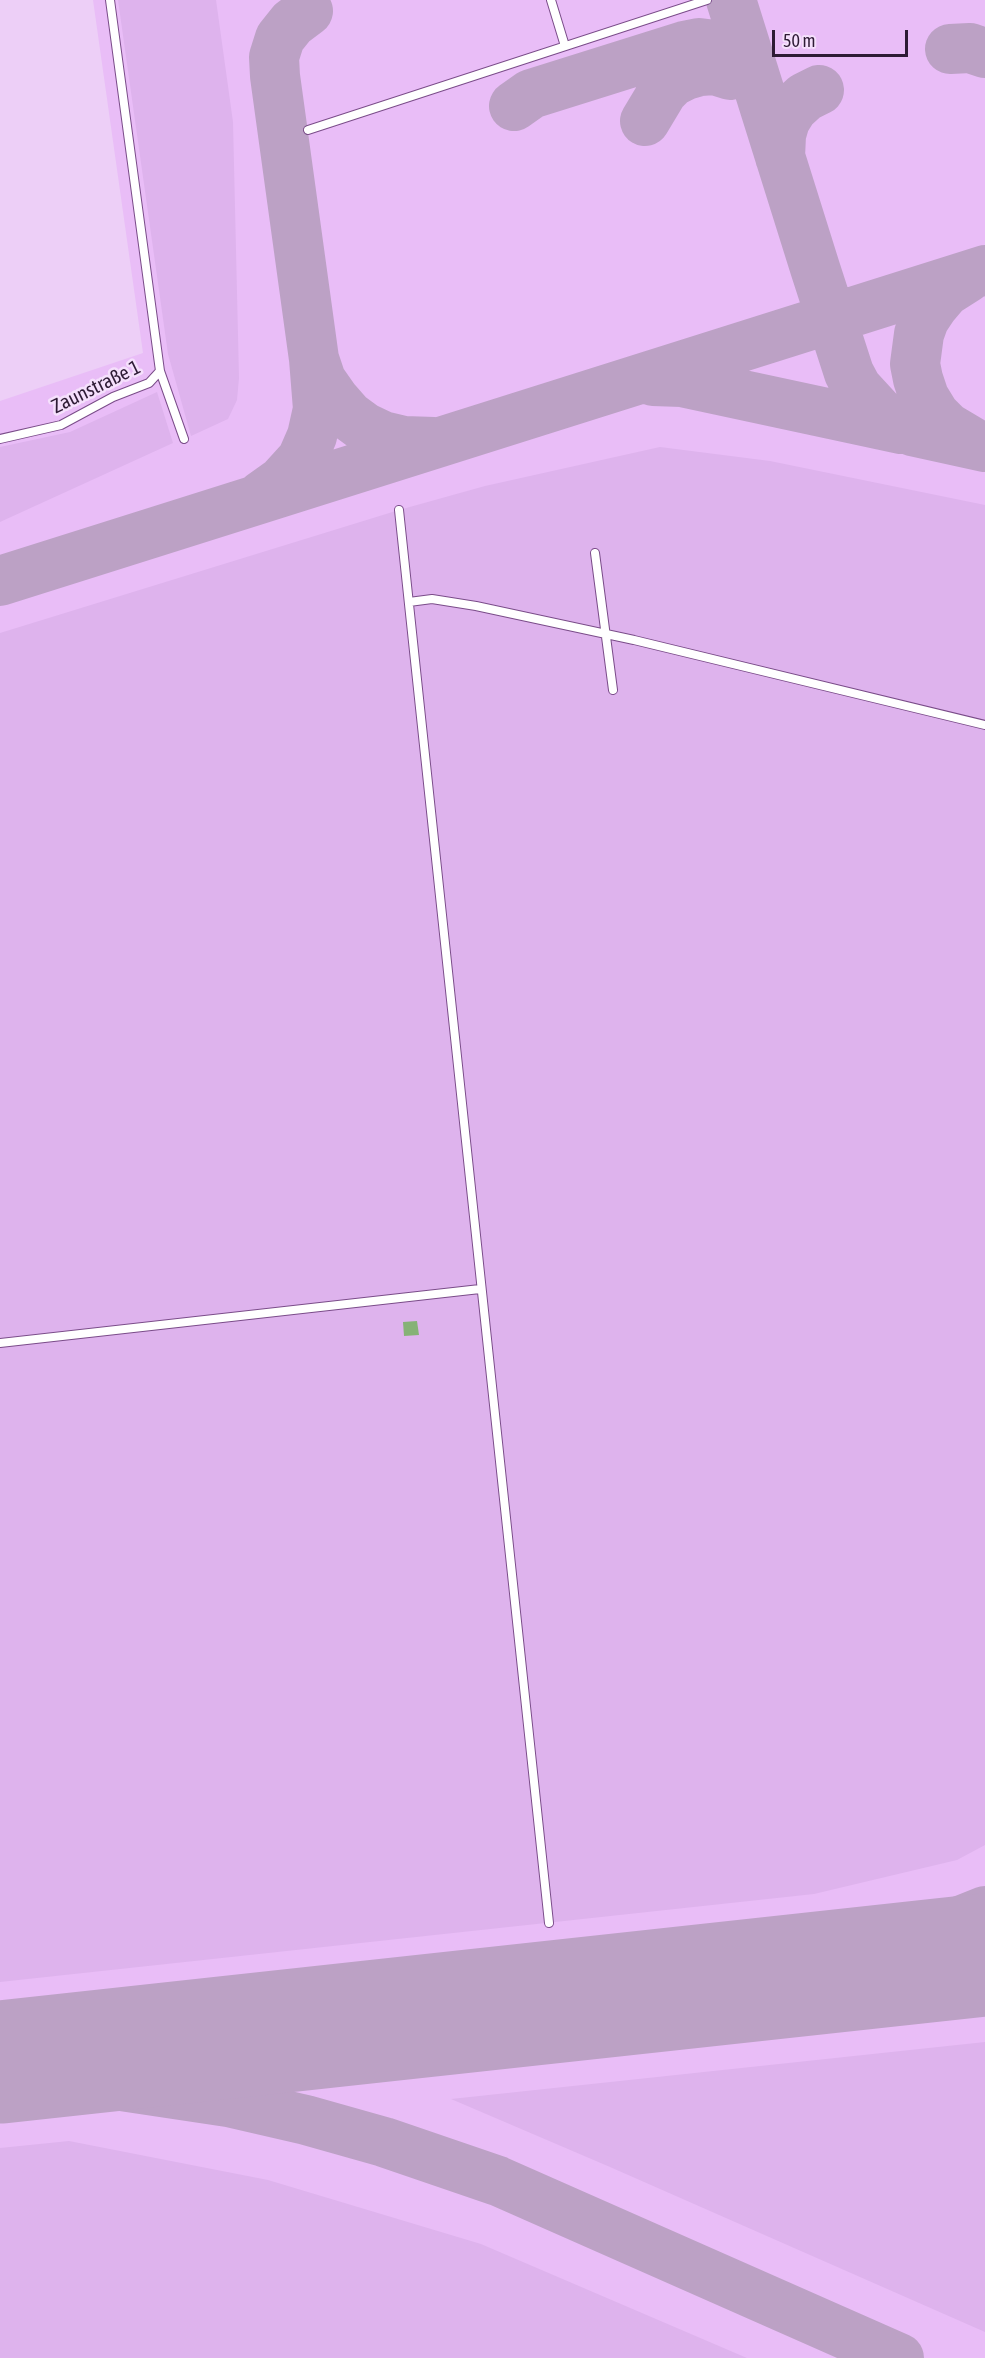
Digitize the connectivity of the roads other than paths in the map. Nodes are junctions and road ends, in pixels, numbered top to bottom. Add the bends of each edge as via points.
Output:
1 (111, 0) edge
2 (551, 0) edge
3 (707, 0) edge
4 (565, 46) junction
5 (308, 130) dead end
6 (160, 371) junction
7 (0, 439) edge
8 (184, 439) dead end
9 (399, 510) dead end
10 (595, 553) dead end
11 (409, 602) junction
12 (606, 634) junction
13 (613, 690) dead end
14 (985, 725) edge
15 (480, 1289) junction
16 (0, 1343) edge
17 (549, 1923) dead end

1 - 6 lane, Zaunstraße 1
2 - 4 lane
3 - 4 lane
4 - 5 lane
6 - 7 lane, Zaunstraße 1 via 148,383 113,396 61,425
6 - 8 lane
9 - 11 lane
10 - 12 lane
11 - 12 lane via 432,599
11 - 15 lane
12 - 13 lane
12 - 14 lane
15 - 16 lane
15 - 17 lane

